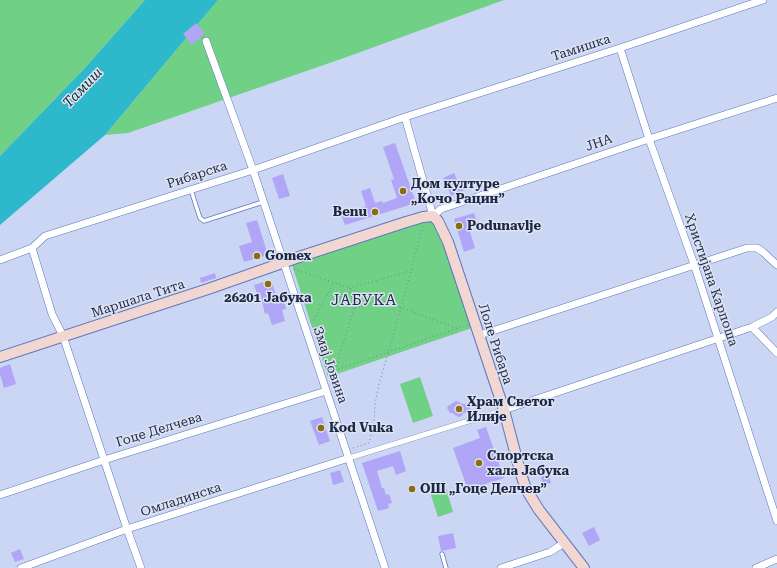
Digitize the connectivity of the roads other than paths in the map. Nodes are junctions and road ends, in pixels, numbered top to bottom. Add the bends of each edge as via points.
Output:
1 (763, 0) edge
2 (206, 41) dead end
3 (620, 48) junction
4 (777, 98) edge
5 (404, 117) junction
6 (649, 138) junction
7 (252, 170) junction
8 (191, 190) junction
9 (263, 202) junction
10 (428, 217) junction
11 (32, 248) junction
12 (0, 260) edge
13 (694, 264) junction
14 (777, 265) edge
15 (285, 267) junction
16 (777, 312) edge
17 (752, 327) junction
18 (480, 335) junction
19 (63, 336) junction
20 (718, 338) junction
21 (777, 353) edge
22 (0, 357) edge
23 (326, 391) junction
24 (504, 410) junction
25 (349, 458) junction
26 (104, 460) junction
27 (0, 495) edge
28 (777, 521) edge
29 (127, 529) junction
30 (564, 543) junction
31 (442, 554) dead end
32 (777, 559) edge
33 (21, 568) edge
34 (141, 568) edge
35 (385, 568) edge
36 (446, 568) edge
37 (501, 568) edge
38 (584, 568) edge
39 (756, 568) edge

1 - 3 street, Тамишка
2 - 7 street, Змај Јовина
3 - 5 street, Тамишка
3 - 6 street, Христијана Карпоша
4 - 6 street, ЈНА
5 - 7 street, Рибарска
5 - 10 street, Лоле Рибара
6 - 10 street, ЈНА via 440,209
6 - 13 street, Христијана Карпоша
7 - 8 street, Рибарска
7 - 9 street, Змај Јовина
8 - 9 lane via 200,218 204,221
8 - 11 street, Рибарска via 45,236
9 - 15 street, Змај Јовина
10 - 15 main road, Маршала Тита
10 - 18 main road, Лоле Рибара via 438,221 448,242
11 - 12 street, Рибарска
11 - 19 street via 52,314
13 - 14 street via 747,248 757,248
13 - 18 street
13 - 20 street, Христијана Карпоша
15 - 19 main road, Маршала Тита
15 - 23 street, Змај Јовина
16 - 17 street
17 - 20 street
17 - 21 street
18 - 24 main road, Лоле Рибара
19 - 22 main road, Маршала Тита
19 - 26 street
20 - 24 street
20 - 28 street, Христијана Карпоша
23 - 25 street, Змај Јовина
23 - 26 street, Гоце Делчева
24 - 25 street
24 - 30 main road, Лоле Рибара via 526,489
25 - 29 street, Омладинска
25 - 35 street, Змај Јовина
26 - 27 street, Гоце Делчева
26 - 29 street
29 - 33 street, Омладинска
29 - 34 street
30 - 37 street via 550,552
30 - 38 main road, Лоле Рибара
31 - 36 lane
32 - 39 street

